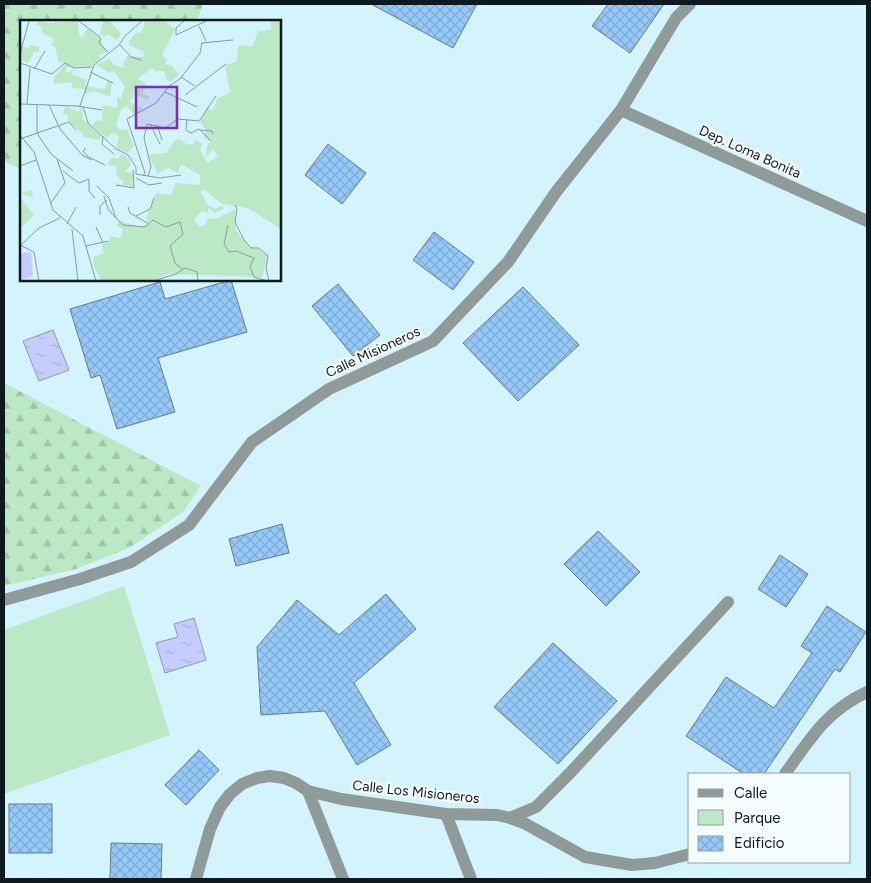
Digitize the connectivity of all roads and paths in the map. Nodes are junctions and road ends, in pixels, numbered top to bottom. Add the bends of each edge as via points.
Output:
1 (690, 4) edge
2 (621, 110) junction
3 (867, 221) edge
4 (4, 600) edge
5 (728, 602) dead end
6 (867, 692) edge
7 (786, 773) edge
8 (308, 791) junction
9 (446, 814) junction
10 (510, 818) junction
11 (688, 855) edge
12 (196, 879) edge
13 (343, 879) edge
14 (471, 879) edge

1 - 2 street, Calle Misioneros via 676,18
2 - 3 street, Dep. Loma Bonita
2 - 4 street, Calle Misioneros via 556,192 508,262 433,341 329,389 252,442 189,525 131,562
5 - 10 street via 536,807
6 - 7 street via 820,725
8 - 9 street, Calle Los Misioneros
8 - 12 street, Calle Los Misioneros via 284,778 270,776 242,784 220,807 210,829
8 - 13 street
9 - 10 street, Calle Los Misioneros
9 - 14 street
10 - 11 street, Calle Los Misioneros via 584,857 632,865 655,864

